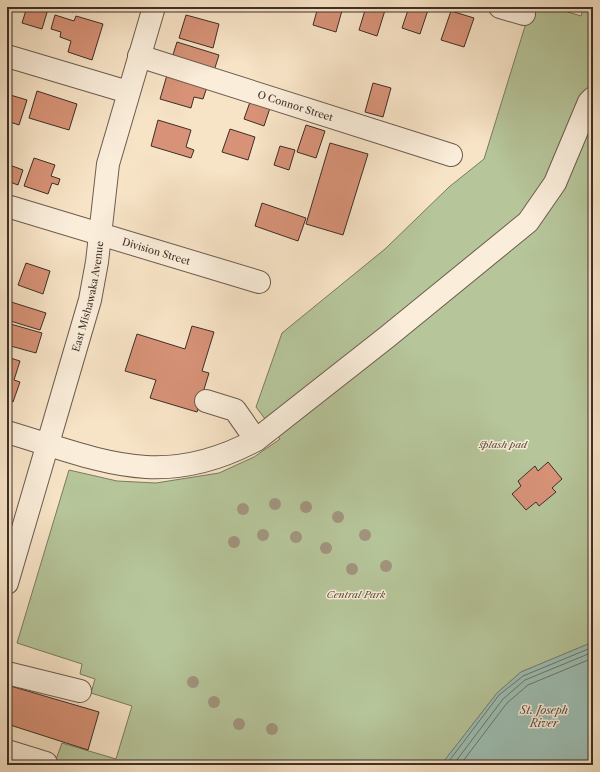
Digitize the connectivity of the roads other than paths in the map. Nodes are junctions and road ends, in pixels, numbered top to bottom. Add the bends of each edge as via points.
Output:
1 (154, 7) edge
2 (500, 7) edge
3 (524, 14) dead end
4 (7, 56) edge
5 (139, 56) junction
6 (128, 92) junction
7 (593, 98) edge
8 (451, 155) dead end
9 (7, 206) edge
10 (99, 234) junction
11 (259, 282) dead end
12 (206, 401) dead end
13 (7, 432) edge
14 (256, 440) junction
15 (48, 444) junction
16 (7, 583) edge
17 (7, 673) edge
18 (80, 691) dead end
19 (7, 750) edge
20 (46, 765) edge

1 - 5 street, East Mishawaka Avenue
2 - 3 street
4 - 6 street
5 - 6 street, East Mishawaka Avenue
5 - 8 street, O Connor Street
6 - 10 street, East Mishawaka Avenue via 106,174
7 - 14 street via 555,182 528,222
9 - 10 street, Division Street
10 - 11 street, Division Street
10 - 15 street, East Mishawaka Avenue via 90,300
12 - 14 street via 235,410
13 - 15 street
14 - 15 street via 236,451 203,462 170,468 133,468 78,455
15 - 16 street, East Mishawaka Avenue
17 - 18 street
19 - 20 street

